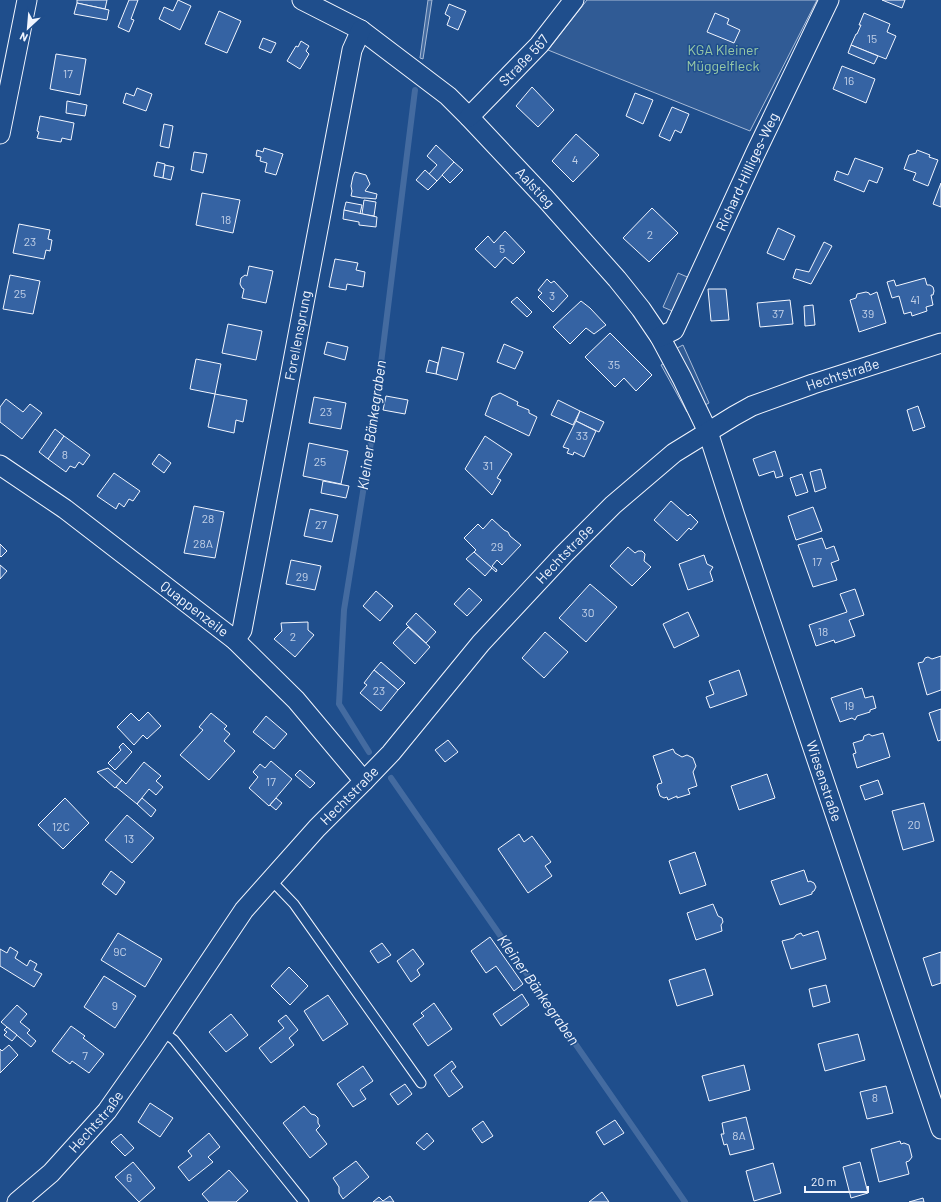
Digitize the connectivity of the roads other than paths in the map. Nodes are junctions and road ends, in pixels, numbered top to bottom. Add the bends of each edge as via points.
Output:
1 (27, 0) edge
2 (302, 0) edge
3 (574, 0) edge
4 (829, 0) edge
5 (361, 30) junction
6 (469, 117) junction
7 (0, 134) edge
8 (660, 337) junction
9 (941, 343) edge
10 (708, 432) junction
11 (0, 465) edge
12 (235, 640) junction
13 (364, 781) junction
14 (270, 879) junction
15 (162, 1031) junction
16 (421, 1083) dead end
17 (941, 1129) edge
18 (17, 1202) edge
19 (304, 1202) edge

1 - 7 street
2 - 5 street, Aalstieg
3 - 6 street, Straße 567 via 539,45
4 - 8 street, Richard-Hilliges-Weg via 674,330
5 - 6 street, Aalstieg via 448,96
5 - 12 street, Forellensprung via 352,50 242,630
6 - 8 street, Aalstieg via 617,279
8 - 10 street, Aalstieg
9 - 10 street, Hechtstraße via 752,406
10 - 13 street, Hechtstraße via 674,453 613,505 564,554 482,643 391,753
10 - 17 street, Wiesenstraße
11 - 12 street, Quappenzeile via 65,509
12 - 13 street, Quappenzeile via 296,700
13 - 14 street, Hechtstraße
14 - 15 street, Hechtstraße via 244,910
14 - 16 lane via 294,904
15 - 18 street, Hechtstraße via 107,1111 51,1173
15 - 19 lane via 174,1040

